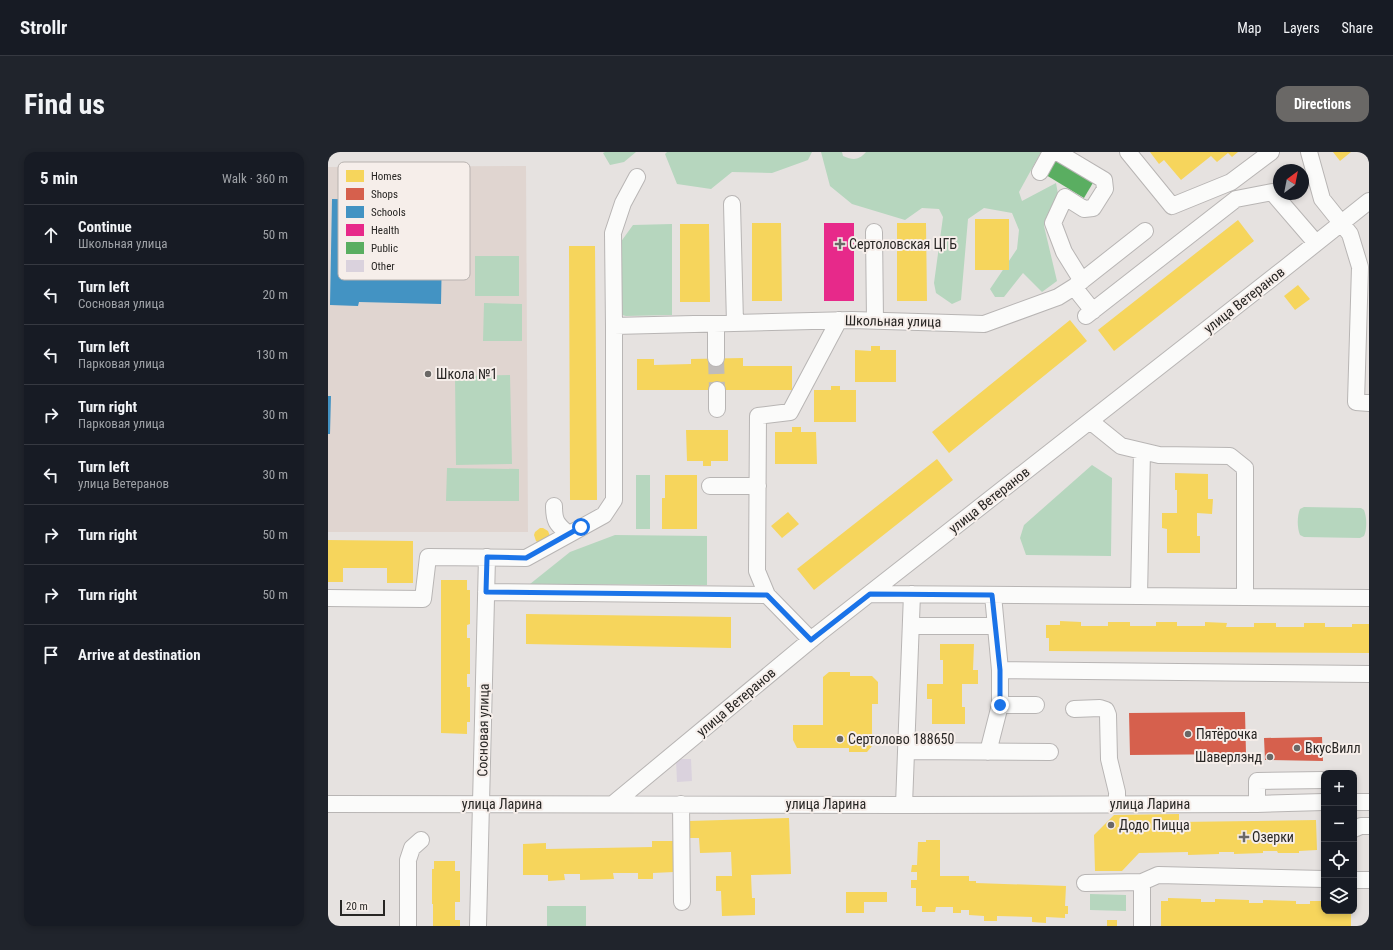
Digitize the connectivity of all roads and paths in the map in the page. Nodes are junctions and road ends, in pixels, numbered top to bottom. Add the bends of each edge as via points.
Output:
1 (1051, 152) edge
2 (1057, 152) edge
3 (1128, 152) edge
4 (1271, 152) edge
5 (1309, 152) edge
6 (1040, 172) dead end
7 (637, 177) dead end
8 (1369, 201) edge
9 (732, 204) dead end
10 (1369, 216) edge
11 (1345, 220) junction
12 (1145, 231) dead end
13 (874, 232) dead end
14 (1316, 243) junction
15 (1078, 284) junction
16 (839, 320) junction
17 (875, 320) junction
18 (735, 323) junction
19 (716, 324) junction
20 (614, 326) junction
21 (716, 358) tunnel mouth
22 (717, 390) tunnel mouth
23 (1369, 403) edge
24 (717, 409) dead end
25 (1090, 421) junction
26 (1142, 451) junction
27 (710, 486) dead end
28 (758, 486) junction
29 (554, 506) dead end
30 (568, 534) junction
31 (487, 557) junction
32 (486, 592) junction
33 (870, 594) junction
34 (912, 594) junction
35 (767, 595) junction
36 (992, 595) junction
37 (1140, 596) junction
38 (1245, 597) junction
39 (328, 598) edge
40 (1369, 598) edge
41 (911, 626) junction
42 (996, 626) junction
43 (811, 640) junction
44 (1000, 670) junction
45 (1369, 674) edge
46 (1000, 705) junction
47 (1036, 705) dead end
48 (1074, 709) dead end
49 (906, 751) junction
50 (988, 752) junction
51 (1050, 752) dead end
52 (1321, 780) edge
53 (1321, 802) edge
54 (1357, 802) edge
55 (1369, 802) edge
56 (328, 804) edge
57 (481, 804) junction
58 (613, 804) junction
59 (681, 804) junction
60 (904, 804) junction
61 (1117, 804) junction
62 (1257, 804) junction
63 (1369, 826) edge
64 (1357, 828) edge
65 (421, 840) dead end
66 (1321, 879) edge
67 (1357, 880) edge
68 (1369, 880) edge
69 (1142, 882) junction
70 (1085, 883) dead end
71 (682, 902) dead end
72 (408, 926) edge
73 (478, 926) edge
74 (1142, 926) edge

1 - 6 street
2 - 15 street via 1104,180 1105,190 1092,208 1084,209 1065,197 1053,222
3 - 4 street via 1172,206 1231,182
5 - 11 street via 1322,199
7 - 20 street via 623,204 613,233
8 - 11 street, улица Ветеранов
9 - 18 street
10 - 11 street
11 - 14 street, улица Ветеранов
11 - 23 street via 1360,267 1356,402
12 - 15 street, Школьная улица
13 - 17 street
14 - 15 street via 1272,192 1236,199 1090,314
14 - 25 street, улица Ветеранов
15 - 17 street, Школьная улица via 1058,297 984,324
16 - 17 street, Школьная улица
16 - 18 street, Школьная улица
16 - 28 street via 790,412 758,416
18 - 19 street, Школьная улица
19 - 20 street, Школьная улица
19 - 21 street
20 - 30 street via 614,500 604,515
22 - 24 street
25 - 26 street via 1121,446
25 - 33 street, улица Ветеранов
26 - 37 street
26 - 38 street via 1159,455 1230,456 1245,468
27 - 28 street
28 - 35 street via 757,571
29 - 30 street via 557,523
30 - 31 street via 526,558
31 - 32 street, Сосновая улица
31 - 39 street via 428,557 423,599
32 - 35 street
32 - 57 street, Сосновая улица
33 - 34 street
33 - 43 street, улица Ветеранов
34 - 36 street
34 - 41 street
35 - 43 street
36 - 37 street
36 - 42 street
37 - 38 street
38 - 40 street
41 - 42 street
41 - 49 street
42 - 44 street
43 - 58 street, улица Ветеранов
44 - 45 street
44 - 46 street
46 - 47 street
46 - 50 street
48 - 61 street via 1106,710 1109,759 1117,792
49 - 50 street
49 - 60 street
50 - 51 street
52 - 62 street via 1257,781
53 - 62 street, улица Ларина
54 - 55 street
56 - 57 street, улица Ларина
57 - 58 street, улица Ларина
57 - 73 street, Сосновая улица
58 - 59 street, улица Ларина
59 - 60 street, улица Ларина
59 - 71 street
60 - 61 street, улица Ларина
61 - 62 street, улица Ларина
63 - 64 street
65 - 72 street via 412,848 408,860
66 - 69 street via 1158,875
67 - 68 street
69 - 70 street
69 - 74 street

